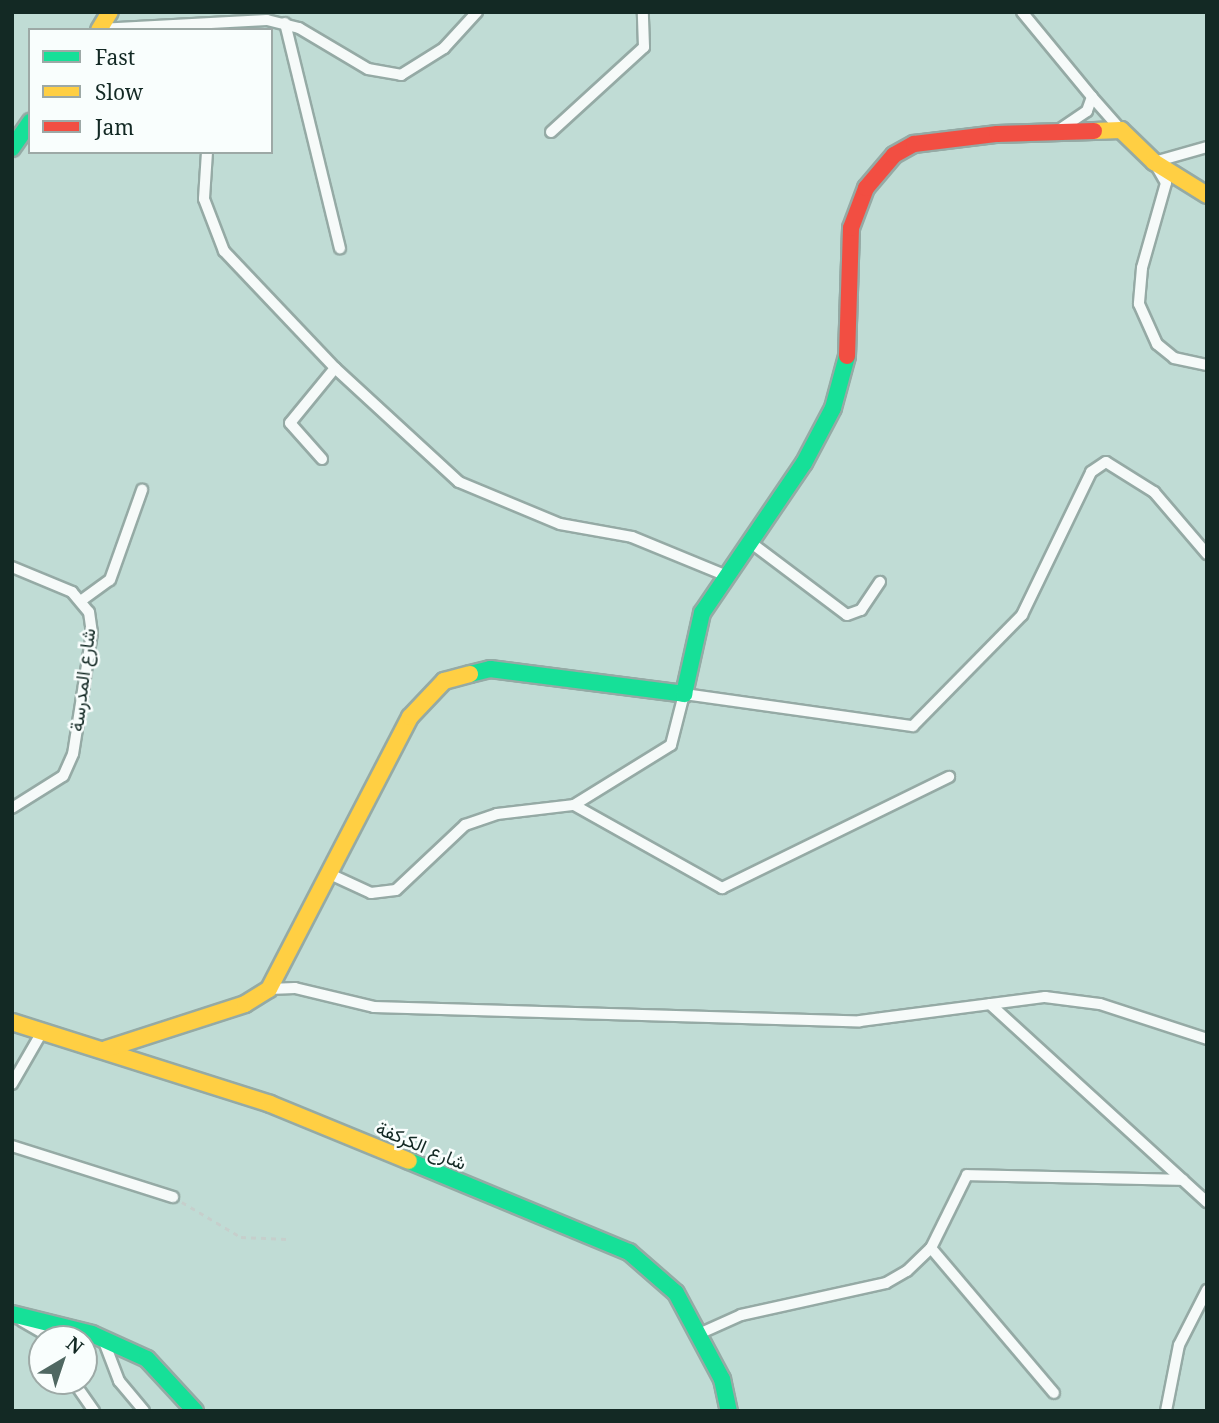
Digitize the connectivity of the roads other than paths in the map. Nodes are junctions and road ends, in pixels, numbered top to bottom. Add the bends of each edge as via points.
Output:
1 (110, 12) edge
2 (477, 12) edge
3 (643, 12) edge
4 (1022, 12) edge
5 (285, 23) junction
6 (182, 27) edge
7 (100, 28) edge
8 (140, 28) edge
9 (1092, 97) junction
10 (28, 125) edge
11 (1060, 130) junction
12 (1123, 131) junction
13 (551, 132) dead end
14 (1207, 147) edge
15 (12, 148) edge
16 (207, 154) edge
17 (1154, 162) junction
18 (1207, 195) edge
19 (340, 248) dead end
20 (1207, 365) edge
21 (335, 368) junction
22 (322, 458) dead end
23 (142, 490) dead end
24 (750, 542) junction
25 (1207, 554) edge
26 (12, 567) edge
27 (727, 576) junction
28 (880, 582) dead end
29 (82, 600) junction
30 (684, 694) junction
31 (949, 777) dead end
32 (575, 805) junction
33 (12, 808) edge
34 (331, 876) junction
35 (269, 989) junction
36 (990, 1004) junction
37 (12, 1021) edge
38 (1201, 1030) edge
39 (42, 1032) junction
40 (1207, 1039) edge
41 (106, 1049) junction
42 (12, 1084) edge
43 (12, 1146) edge
44 (1184, 1180) junction
45 (173, 1197) road end
46 (1207, 1202) edge
47 (931, 1248) junction
48 (1207, 1290) edge
49 (12, 1314) edge
50 (30, 1325) edge
51 (701, 1333) junction
52 (103, 1339) junction
53 (1055, 1393) dead end
54 (83, 1395) edge
55 (94, 1411) edge
56 (144, 1411) edge
57 (195, 1411) edge
58 (729, 1411) edge
59 (1166, 1411) edge

1 - 7 street
2 - 5 street via 444,48 401,75 368,69
3 - 13 street via 644,47
4 - 9 street
5 - 6 street
5 - 19 street
6 - 8 street
9 - 11 street via 1087,111
9 - 12 street
10 - 15 street
11 - 12 street via 1080,135
11 - 24 street via 914,144 876,173 851,228 842,383 824,430
12 - 17 street
14 - 17 street
16 - 21 street via 204,199 224,251
17 - 18 street
17 - 20 street via 1166,183 1142,268 1139,304 1157,344 1174,358
21 - 22 street via 290,424
21 - 27 street via 459,482 560,524 632,537
23 - 29 street via 110,580
24 - 27 street
24 - 28 street via 847,615 861,610
25 - 30 street via 1154,492 1105,462 1091,472 1022,615 913,726
26 - 29 street, شارع المدرسة
27 - 30 street via 697,625
29 - 33 street, شارع المدرسة via 92,633 73,754 47,792
30 - 32 street via 671,745
30 - 34 street via 490,669 458,673 428,694 410,717
31 - 32 street via 722,888
32 - 34 street via 496,814 465,825 396,891 371,893
34 - 35 street
35 - 36 street via 295,988 374,1007 633,1018 735,1014 860,1021
35 - 41 street via 246,1004
36 - 38 street via 1078,999
36 - 44 street
37 - 39 street, شارع الكركفة
38 - 40 street
39 - 41 street, شارع الكركفة
39 - 42 street
41 - 51 street, شارع الكركفة via 270,1104 629,1252 676,1293
43 - 45 street
44 - 46 street
44 - 47 street via 967,1175
47 - 51 street via 886,1283 741,1315
47 - 53 street
48 - 59 street via 1179,1345
49 - 50 street
49 - 52 street
51 - 58 street, شارع الكركفة
52 - 56 street via 119,1381
52 - 57 street via 147,1359
54 - 55 street

